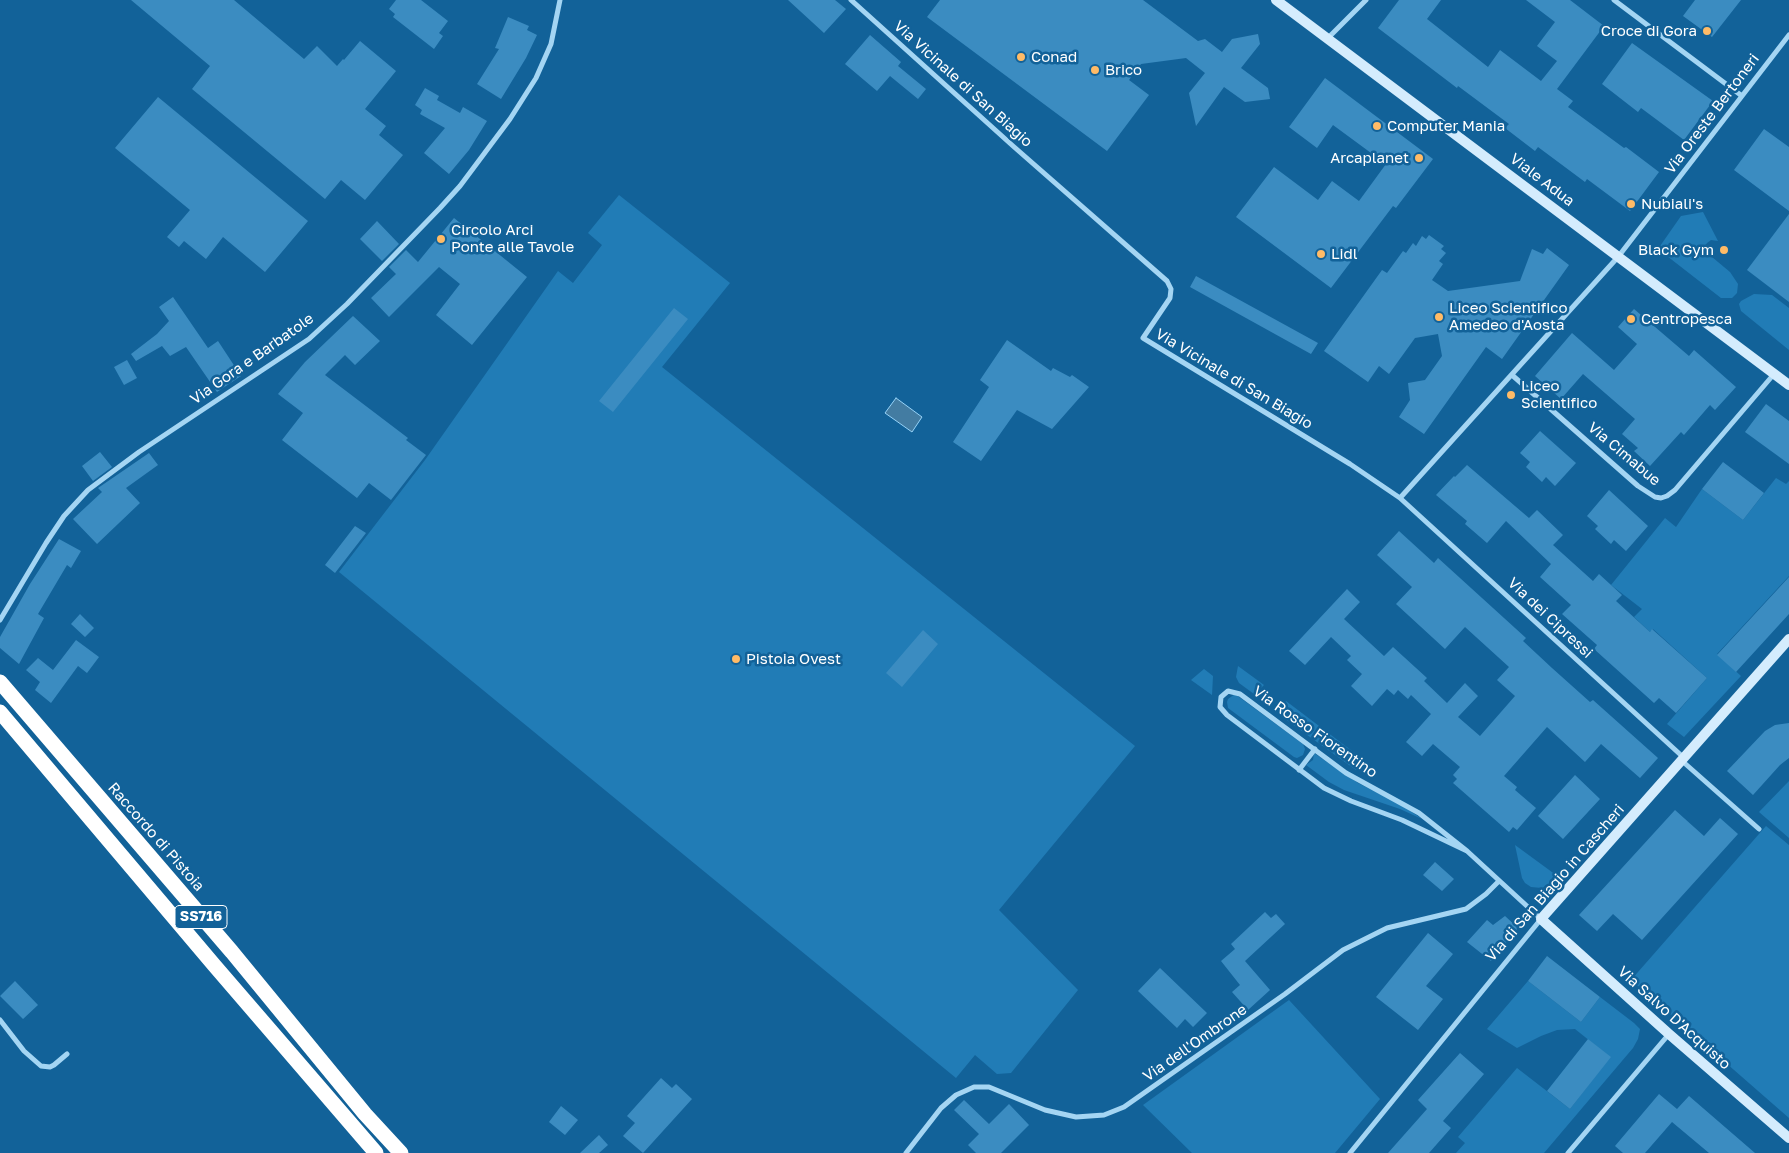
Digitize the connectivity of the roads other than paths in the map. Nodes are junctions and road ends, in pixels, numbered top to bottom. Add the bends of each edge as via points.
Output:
1 (560, 0) edge
2 (851, 0) edge
3 (1276, 0) edge
4 (1366, 0) edge
5 (1614, 0) edge
6 (1789, 34) edge
7 (1328, 39) junction
8 (1742, 96) junction
9 (1618, 257) junction
10 (1512, 374) junction
11 (1774, 374) junction
12 (1789, 385) edge
13 (1400, 498) junction
14 (0, 620) edge
15 (1789, 639) edge
16 (0, 682) edge
17 (0, 712) edge
18 (1314, 749) junction
19 (1682, 758) junction
20 (1299, 770) junction
21 (1759, 829) dead end
22 (1467, 851) junction
23 (1499, 881) junction
24 (1541, 919) junction
25 (0, 1020) edge
26 (1669, 1034) junction
27 (67, 1054) dead end
28 (1789, 1138) edge
29 (376, 1153) edge
30 (401, 1153) edge
31 (906, 1153) edge
32 (1350, 1153) edge
33 (1568, 1153) edge

1 - 14 street, Via Gora e Barbatole via 551,44 536,78 510,120 460,186 309,339 139,452 88,490 64,516
2 - 13 street, Via Vicinale di San Biagio via 1167,281 1170,298 1143,338
3 - 7 street, Viale Adua
4 - 7 street
5 - 8 street
6 - 8 street, Via Oreste Bertoneri
7 - 9 street, Viale Adua
8 - 9 street, Via Oreste Bertoneri
9 - 10 street
9 - 11 street, Viale Adua
10 - 11 street, Via Cimabue via 1638,486 1661,498 1675,490
10 - 13 street
11 - 12 street, Viale Adua
13 - 19 street, Via dei Cipressi
15 - 19 street, Via di San Biagio in Cascheri
16 - 30 highway, Raccordo di Pistoia / SS716
17 - 29 highway, SS716
18 - 20 street
18 - 20 street, Via Rosso Fiorentino via 1240,694 1228,691 1221,697 1220,707 1224,712
18 - 22 street, Via Rosso Fiorentino via 1353,777 1414,810
19 - 21 street, Via dei Cipressi
19 - 24 street, Via di San Biagio in Cascheri
20 - 22 street, Via Rosso Fiorentino via 1331,792 1402,820
22 - 23 street, Via Rosso Fiorentino
23 - 24 street, Via Rosso Fiorentino
23 - 31 street, Via dell'Ombrone via 1466,909 1387,928 1343,950 1124,1107 1104,1115 1076,1117 1045,1110 989,1087 974,1087 956,1095 941,1108
24 - 26 street, Via Salvo D'Acquisto
24 - 32 street, Via di San Biagio in Cascheri
25 - 27 street via 24,1051 41,1066 54,1066
26 - 28 street, Via Salvo D'Acquisto
26 - 33 street

